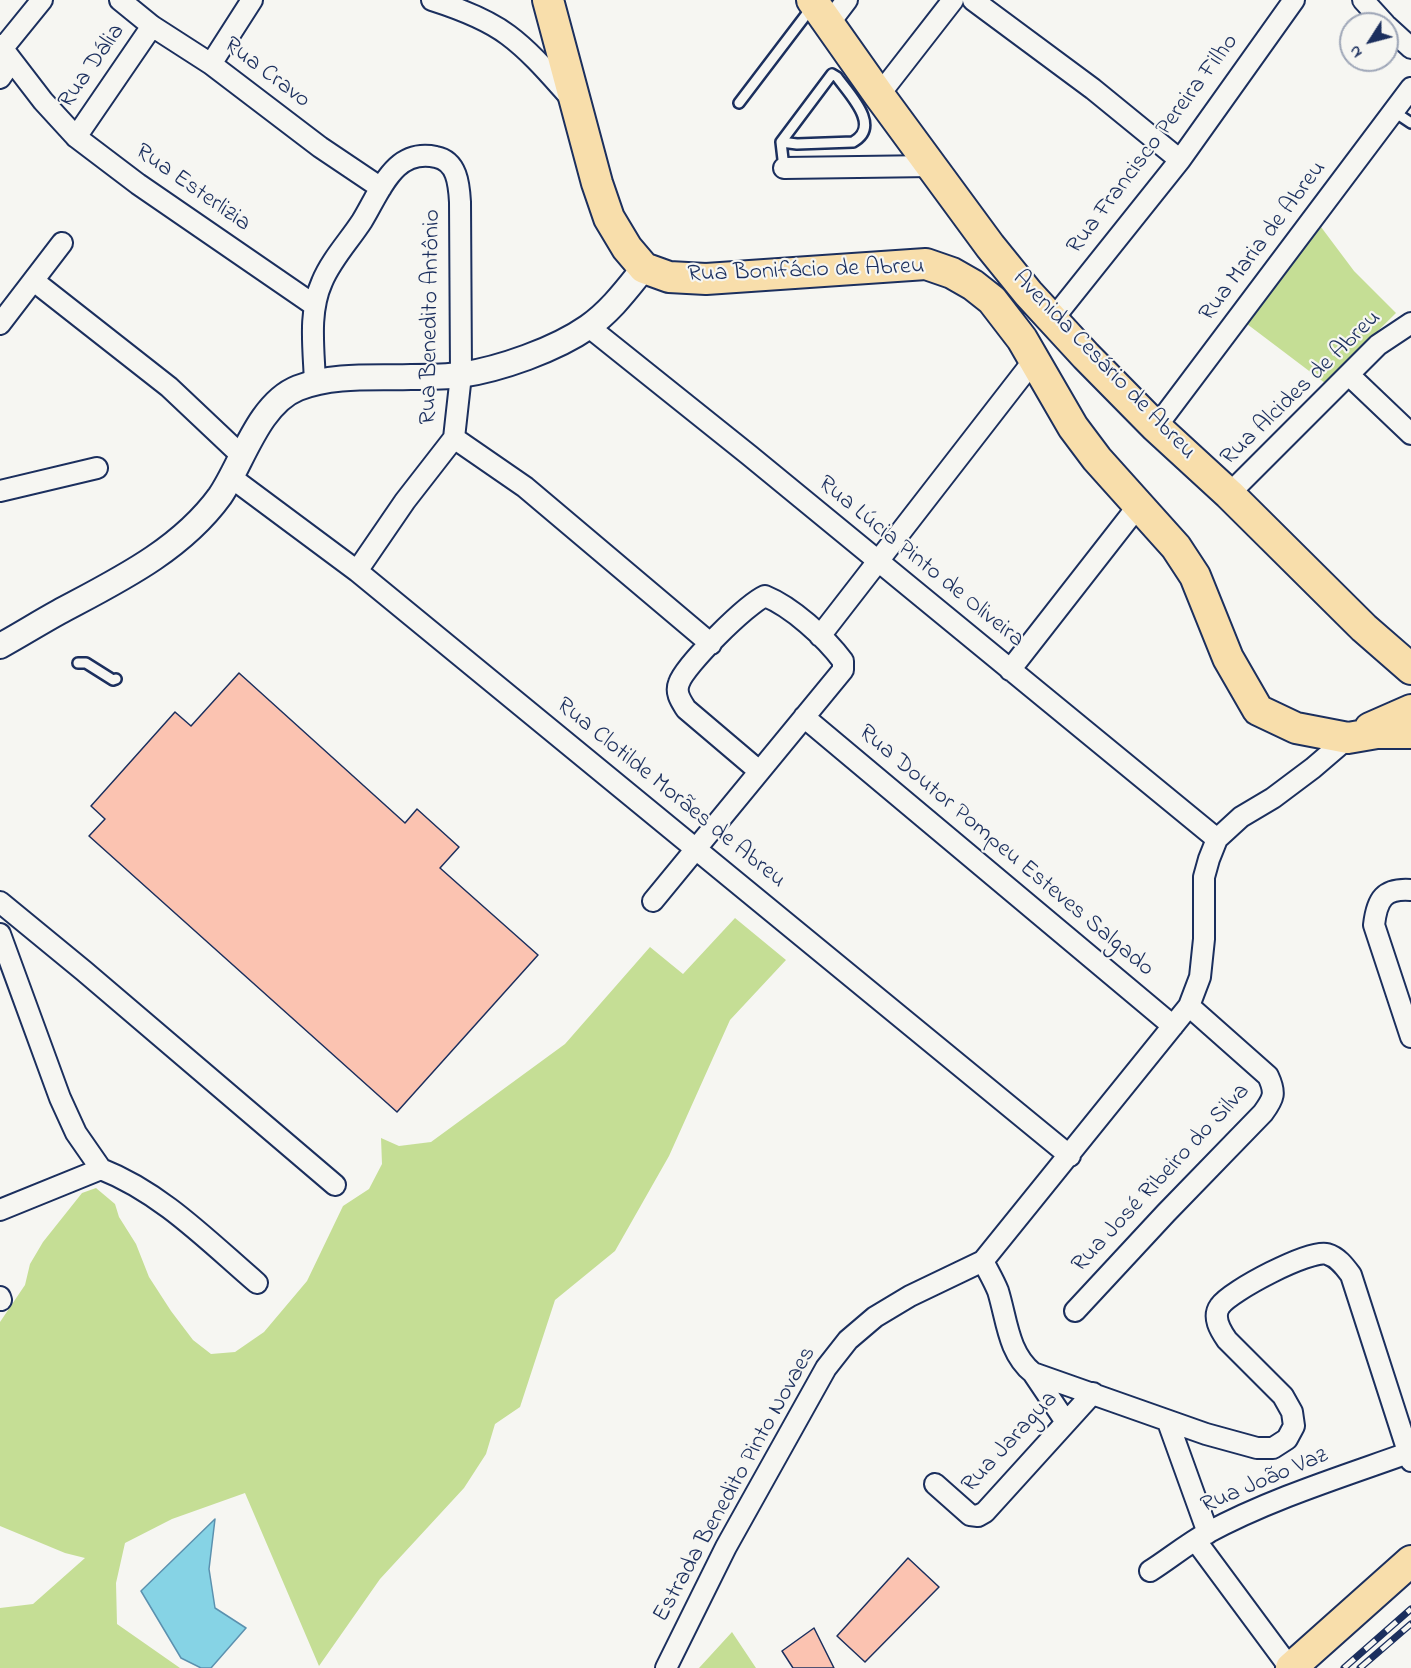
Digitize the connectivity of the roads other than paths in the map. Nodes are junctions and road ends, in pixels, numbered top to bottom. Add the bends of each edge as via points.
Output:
1 (42, 0) edge
2 (120, 0) edge
3 (252, 0) edge
4 (432, 0) edge
5 (548, 0) edge
6 (847, 0) edge
7 (953, 0) edge
8 (974, 0) edge
9 (1294, 0) edge
10 (1363, 0) edge
11 (818, 10) edge
12 (1374, 12) edge
13 (152, 26) junction
14 (1399, 37) edge
15 (1411, 48) edge
16 (3, 58) edge
17 (211, 64) junction
18 (1411, 88) edge
19 (879, 95) junction
20 (739, 103) dead end
21 (576, 104) junction
22 (1393, 111) junction
23 (1411, 123) edge
24 (76, 137) junction
25 (781, 142) junction
26 (796, 159) junction
27 (1180, 159) junction
28 (932, 166) junction
29 (381, 188) junction
30 (62, 243) dead end
31 (989, 245) junction
32 (926, 264) junction
33 (644, 268) junction
34 (34, 281) junction
35 (314, 306) junction
36 (1053, 320) junction
37 (1411, 323) edge
38 (0, 324) edge
39 (589, 327) junction
40 (1034, 360) junction
41 (461, 375) junction
42 (1349, 375) junction
43 (315, 383) junction
44 (1156, 427) junction
45 (1411, 434) edge
46 (454, 438) junction
47 (241, 454) junction
48 (97, 468) dead end
49 (232, 478) junction
50 (0, 491) edge
51 (1229, 494) junction
52 (1138, 506) junction
53 (878, 562) junction
54 (357, 571) junction
55 (820, 636) junction
56 (711, 644) junction
57 (0, 646) edge
58 (78, 663) dead end
59 (1411, 669) edge
60 (1010, 670) junction
61 (116, 678) dead end
62 (1411, 710) edge
63 (804, 717) junction
64 (1411, 733) edge
65 (1348, 738) junction
66 (759, 771) junction
67 (1217, 839) junction
68 (695, 848) junction
69 (1411, 890) edge
70 (653, 901) dead end
71 (0, 902) edge
72 (0, 934) edge
73 (1189, 1006) junction
74 (1173, 1026) junction
75 (1411, 1037) edge
76 (1070, 1156) junction
77 (101, 1169) junction
78 (335, 1185) dead end
79 (0, 1210) edge
80 (983, 1261) junction
81 (257, 1283) dead end
82 (1075, 1311) dead end
83 (1033, 1373) junction
84 (1093, 1393) junction
85 (1066, 1422) junction
86 (1167, 1422) junction
87 (1410, 1457) edge
88 (935, 1484) dead end
89 (1202, 1537) junction
90 (1411, 1561) edge
91 (1150, 1571) dead end
92 (1411, 1582) edge
93 (1316, 1665) edge
94 (666, 1668) edge
95 (1290, 1668) edge

1 - 16 street
2 - 13 street, Rua Cravo
3 - 17 street
4 - 21 street via 507,34
5 - 21 main road
6 - 11 street
7 - 19 street
8 - 27 street
9 - 27 street, Rua Francisco Pereira Filho
10 - 12 street
11 - 19 main road, Avenida Cesário de Abreu
11 - 20 lane
13 - 17 street, Rua Cravo
13 - 24 street, Rua Dália
14 - 15 street
16 - 24 street, Rua Esterlizia
17 - 29 street, Rua Cravo
18 - 22 street, Rua Maria de Abreu
19 - 28 main road, Avenida Cesário de Abreu
21 - 33 main road via 609,218
22 - 23 lane
22 - 44 street, Rua Maria de Abreu
24 - 35 street, Rua Esterlizia
25 - 26 lane
25 - 26 lane
25 - 26 lane via 829,75 835,74 864,116 864,132 854,142
26 - 28 street
27 - 36 street, Rua Francisco Pereira Filho
28 - 31 main road, Avenida Cesário de Abreu
29 - 35 street via 322,281
29 - 41 street, Rua Benedito Antônio via 396,168 418,156 440,158 455,171 460,211
30 - 34 street
31 - 32 main road via 990,253 973,266
31 - 36 main road, Avenida Cesário de Abreu
32 - 33 main road, Rua Bonifácio de Abreu via 706,279 669,277
32 - 40 main road, Rua Bonifácio de Abreu via 952,273 992,300
33 - 39 street
34 - 38 street
34 - 47 street via 169,387
35 - 43 street
36 - 44 main road, Avenida Cesário de Abreu
37 - 42 street, Rua Alcides de Abreu via 1378,345
39 - 41 street via 515,361
39 - 53 street, Rua Lúcia Pinto de Oliveira
40 - 52 main road, Rua Bonifácio de Abreu via 1073,427
40 - 53 street
41 - 43 street
41 - 46 street, Rua Benedito Antônio
42 - 45 street
42 - 51 street, Rua Alcides de Abreu
43 - 47 street via 296,388 278,402
44 - 51 main road, Avenida Cesário de Abreu
46 - 54 street, Rua Benedito Antônio
46 - 56 street via 525,487
47 - 49 street
48 - 50 street
49 - 54 street, Rua Clotilde Morães de Abreu
49 - 57 street via 194,526 166,549 126,576
51 - 59 main road, Avenida Cesário de Abreu via 1364,628
52 - 60 street
52 - 65 main road, Rua Bonifácio de Abreu via 1195,576 1228,658 1258,710 1296,728
53 - 55 street
53 - 60 street, Rua Lúcia Pinto de Oliveira
54 - 68 street, Rua Clotilde Morães de Abreu
55 - 56 street via 777,601 765,596 754,601
55 - 63 street via 843,661 843,670
56 - 66 street via 679,683 678,697 704,726
58 - 61 lane
60 - 67 street, Rua Lúcia Pinto de Oliveira
62 - 65 main road
63 - 66 street
63 - 74 street, Rua Doutor Pompeu Esteves Salgado
64 - 65 main road, Rua Bonifácio de Abreu
65 - 67 street
66 - 68 street
67 - 73 street via 1204,877 1200,977
68 - 70 street
68 - 76 street, Rua Clotilde Morães de Abreu
69 - 75 street via 1390,891 1381,900 1374,925
71 - 78 street
72 - 77 street via 60,1098 76,1133
73 - 74 street
73 - 82 street, Rua José Ribeiro do Silva via 1268,1076 1274,1089 1272,1101
74 - 76 street
76 - 80 street
77 - 79 street
77 - 81 street via 167,1205
80 - 83 street via 997,1289 1015,1352
80 - 94 street, Estrada Benedito Pinto Novaes via 875,1317 848,1340 826,1368 726,1547
83 - 84 street
83 - 85 street
84 - 85 street, Rua Jaragua
84 - 86 street
85 - 88 street, Rua Jaragua via 978,1516 970,1515
86 - 87 street via 1257,1449 1273,1448 1287,1438 1294,1426 1283,1396 1227,1340 1216,1318 1219,1307 1229,1297 1252,1283 1308,1256 1327,1254 1351,1275
86 - 89 street
87 - 89 street, Rua João Vaz via 1321,1484
89 - 91 street, Rua João Vaz
89 - 95 street
90 - 95 main road
92 - 93 main road

